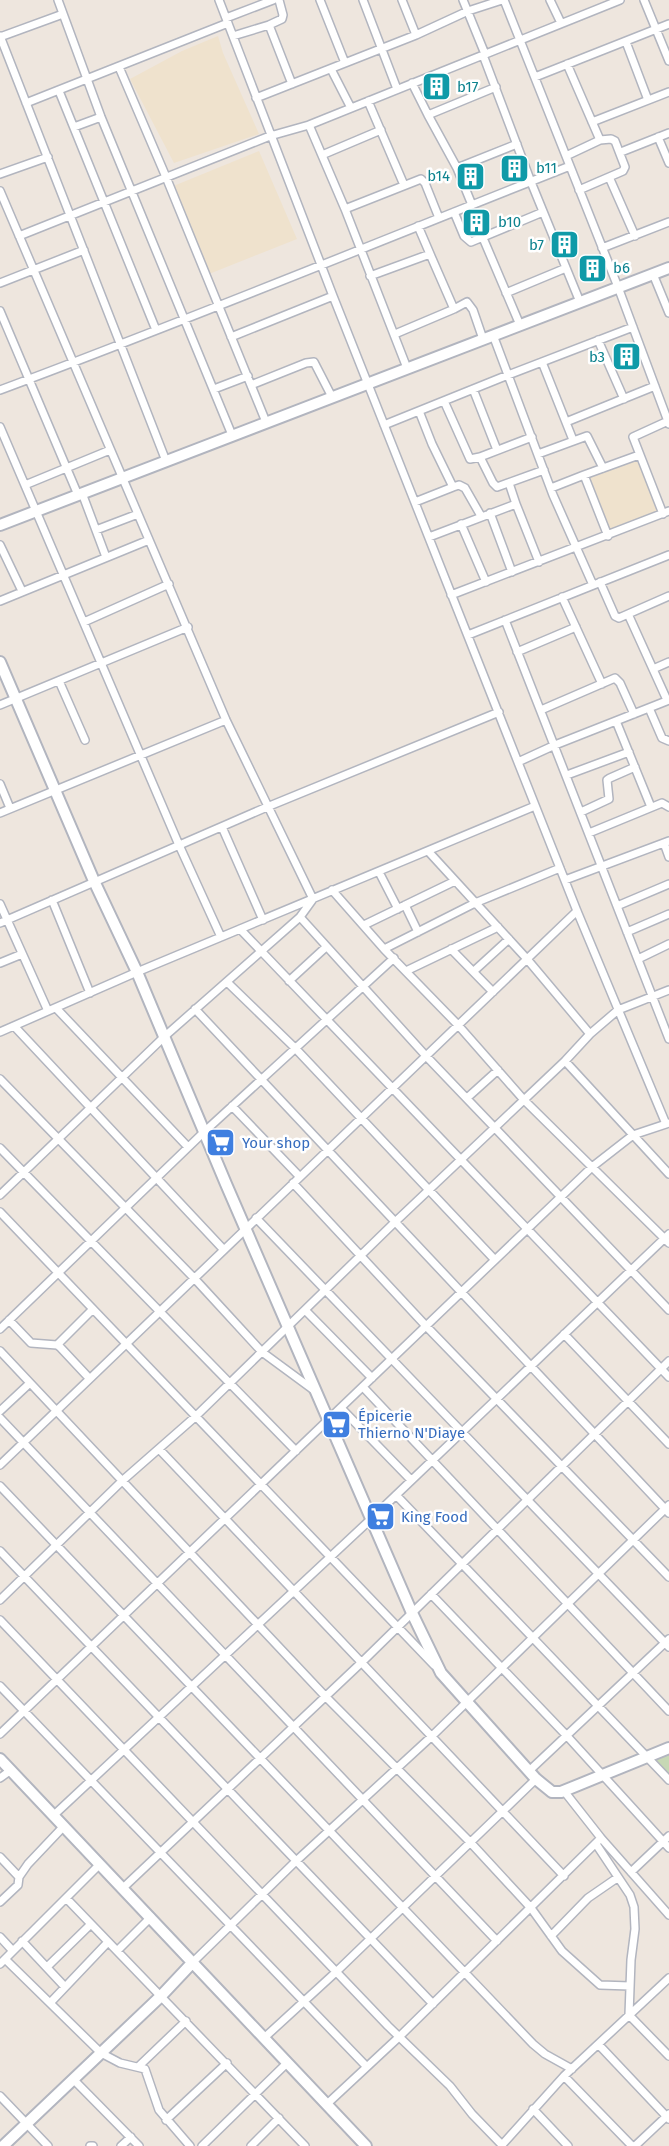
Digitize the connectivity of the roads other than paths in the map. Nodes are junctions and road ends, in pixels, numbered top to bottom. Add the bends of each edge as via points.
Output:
1 (58, 0) edge
2 (219, 0) edge
3 (273, 0) edge
4 (279, 0) edge
5 (320, 0) edge
6 (363, 0) edge
7 (402, 0) edge
8 (463, 0) edge
9 (503, 0) edge
10 (550, 0) edge
11 (620, 0) edge
12 (644, 0) edge
13 (468, 11) junction
14 (63, 14) junction
15 (227, 20) junction
16 (561, 24) junction
17 (669, 24) edge
18 (269, 25) junction
19 (656, 29) junction
20 (416, 35) junction
21 (0, 36) edge
22 (233, 36) junction
23 (520, 40) junction
24 (626, 42) junction
25 (382, 49) junction
26 (484, 54) junction
27 (8, 56) junction
28 (0, 60) edge
29 (669, 61) edge
30 (345, 63) junction
31 (567, 64) junction
32 (119, 67) junction
33 (332, 69) junction
34 (535, 77) junction
35 (88, 80) junction
36 (412, 83) junction
37 (292, 84) junction
38 (496, 87) junction
39 (398, 89) junction
40 (59, 91) junction
41 (669, 92) edge
42 (256, 98) junction
43 (648, 100) junction
44 (368, 101) junction
45 (26, 103) junction
46 (351, 108) junction
47 (428, 115) junction
48 (101, 117) junction
49 (592, 122) junction
50 (309, 124) junction
51 (74, 127) junction
52 (381, 130) junction
53 (669, 133) edge
54 (270, 136) junction
55 (658, 137) junction
56 (600, 140) junction
57 (517, 144) junction
58 (621, 152) junction
59 (322, 154) junction
60 (566, 156) junction
61 (48, 157) junction
62 (669, 163) edge
63 (570, 166) junction
64 (457, 168) junction
65 (0, 174) edge
66 (166, 177) junction
67 (609, 177) junction
68 (531, 182) junction
69 (404, 185) junction
70 (133, 190) junction
71 (579, 190) junction
72 (0, 191) edge
73 (105, 202) junction
74 (472, 205) junction
75 (345, 209) junction
76 (454, 212) junction
77 (543, 212) junction
78 (70, 215) junction
79 (439, 218) junction
80 (669, 222) edge
81 (418, 226) junction
82 (19, 236) junction
83 (635, 236) junction
84 (483, 238) junction
85 (602, 248) junction
86 (359, 249) junction
87 (84, 250) junction
88 (430, 254) junction
89 (321, 264) junction
90 (566, 268) junction
91 (669, 268) edge
92 (34, 269) junction
93 (654, 273) junction
94 (370, 276) junction
95 (0, 283) edge
96 (618, 287) junction
97 (506, 293) junction
98 (333, 296) junction
99 (580, 302) junction
100 (219, 307) junction
101 (668, 308) edge
102 (454, 309) junction
103 (0, 311) edge
104 (185, 319) junction
105 (520, 325) junction
106 (633, 327) junction
107 (156, 330) junction
108 (395, 334) junction
109 (231, 337) junction
110 (488, 337) junction
111 (598, 340) junction
112 (121, 344) junction
113 (542, 362) junction
114 (73, 363) junction
115 (407, 368) junction
116 (508, 375) junction
117 (248, 376) junction
118 (28, 379) junction
119 (368, 383) junction
120 (251, 385) junction
121 (655, 386) junction
122 (214, 389) junction
123 (472, 389) junction
124 (0, 390) edge
125 (332, 397) junction
126 (624, 399) junction
127 (444, 400) junction
128 (418, 411) junction
129 (668, 418) edge
130 (266, 422) junction
131 (566, 422) junction
132 (384, 425) junction
133 (0, 427) edge
134 (232, 435) junction
135 (532, 437) junction
136 (573, 440) junction
137 (110, 450) junction
138 (497, 450) junction
139 (538, 454) junction
140 (639, 455) junction
141 (480, 457) junction
142 (166, 461) junction
143 (66, 468) junction
144 (603, 468) junction
145 (544, 470) junction
146 (584, 475) junction
147 (122, 478) junction
148 (509, 483) junction
149 (25, 485) junction
150 (453, 487) junction
151 (551, 488) junction
152 (80, 494) junction
153 (415, 502) junction
154 (516, 504) junction
155 (37, 511) junction
156 (666, 512) edge
157 (490, 513) junction
158 (138, 514) junction
159 (481, 516) junction
160 (462, 524) junction
161 (0, 525) edge
162 (96, 530) junction
163 (608, 536) junction
164 (429, 537) junction
165 (149, 540) junction
166 (0, 545) edge
167 (577, 548) junction
168 (669, 555) edge
169 (106, 557) junction
170 (539, 562) junction
171 (512, 572) junction
172 (63, 574) junction
173 (486, 582) junction
174 (168, 584) junction
175 (597, 584) junction
176 (22, 591) junction
177 (452, 595) junction
178 (669, 596) edge
179 (562, 597) junction
180 (0, 601) edge
181 (628, 614) junction
182 (505, 620) junction
183 (84, 622) junction
184 (188, 627) junction
185 (576, 627) junction
186 (468, 635) junction
187 (517, 652) junction
188 (0, 662) edge
189 (669, 662) edge
190 (101, 663) junction
191 (653, 669) junction
192 (59, 681) junction
193 (602, 684) junction
194 (16, 698) junction
195 (668, 700) edge
196 (0, 705) edge
197 (649, 708) junction
198 (541, 710) junction
199 (499, 712) junction
200 (634, 714) junction
201 (226, 720) junction
202 (616, 721) junction
203 (85, 740) dead end
204 (669, 741) edge
205 (555, 745) junction
206 (629, 752) junction
207 (140, 754) junction
208 (518, 762) junction
209 (635, 767) junction
210 (567, 775) junction
211 (0, 784) edge
212 (56, 789) junction
213 (535, 806) junction
214 (267, 807) junction
215 (651, 807) junction
216 (669, 807) edge
217 (10, 808) junction
218 (581, 812) junction
219 (0, 813) edge
220 (222, 827) junction
221 (589, 833) junction
222 (666, 842) edge
223 (179, 845) junction
224 (428, 851) junction
225 (669, 857) edge
226 (602, 866) junction
227 (560, 868) junction
228 (379, 872) junction
229 (565, 880) junction
230 (94, 881) junction
231 (455, 881) junction
232 (669, 884) edge
233 (332, 890) junction
234 (313, 899) junction
235 (52, 900) junction
236 (475, 903) junction
237 (0, 904) edge
238 (617, 906) junction
239 (401, 907) junction
240 (577, 911) junction
241 (669, 914) edge
242 (300, 917) junction
243 (263, 920) junction
244 (3, 921) edge
245 (364, 925) junction
246 (498, 927) junction
247 (240, 929) junction
248 (418, 932) junction
249 (627, 932) junction
250 (221, 937) junction
251 (509, 939) junction
252 (669, 945) edge
253 (326, 947) junction
254 (384, 949) junction
255 (451, 949) junction
256 (261, 952) junction
257 (22, 954) junction
258 (394, 958) junction
259 (527, 958) junction
260 (638, 959) junction
261 (0, 963) edge
262 (406, 971) junction
263 (474, 971) junction
264 (136, 972) junction
265 (289, 981) junction
266 (227, 982) junction
267 (362, 986) junction
268 (669, 990) edge
269 (493, 992) junction
270 (90, 993) junction
271 (652, 997) junction
272 (56, 1008) junction
273 (195, 1009) junction
274 (618, 1010) junction
275 (48, 1011) junction
276 (326, 1020) junction
277 (458, 1025) junction
278 (14, 1026) junction
279 (667, 1026) edge
280 (0, 1032) edge
281 (590, 1034) junction
282 (164, 1037) junction
283 (669, 1039) edge
284 (295, 1048) junction
285 (426, 1056) junction
286 (565, 1061) junction
287 (498, 1070) junction
288 (122, 1077) junction
289 (0, 1079) edge
290 (261, 1080) junction
291 (392, 1088) junction
292 (467, 1098) junction
293 (524, 1100) junction
294 (232, 1106) junction
295 (91, 1107) junction
296 (360, 1119) junction
297 (668, 1124) edge
298 (495, 1127) junction
299 (204, 1132) junction
300 (633, 1135) junction
301 (58, 1139) junction
302 (188, 1147) junction
303 (0, 1148) edge
304 (327, 1150) junction
305 (461, 1160) junction
306 (592, 1167) junction
307 (23, 1172) junction
308 (669, 1174) edge
309 (300, 1177) junction
310 (157, 1178) junction
311 (293, 1183) junction
312 (428, 1190) junction
313 (0, 1195) edge
314 (561, 1196) junction
315 (125, 1208) junction
316 (0, 1212) edge
317 (256, 1218) junction
318 (395, 1222) junction
319 (245, 1229) junction
320 (527, 1229) junction
321 (667, 1238) edge
322 (90, 1241) junction
323 (224, 1250) junction
324 (361, 1255) junction
325 (495, 1260) junction
326 (631, 1271) junction
327 (58, 1273) junction
328 (194, 1278) junction
329 (326, 1290) junction
330 (462, 1292) junction
331 (597, 1302) junction
332 (93, 1309) junction
333 (305, 1310) junction
334 (669, 1310) edge
335 (159, 1312) junction
336 (9, 1320) junction
337 (288, 1326) junction
338 (426, 1326) junction
339 (0, 1329) edge
340 (564, 1334) junction
341 (126, 1344) junction
342 (57, 1345) junction
343 (0, 1351) edge
344 (262, 1352) junction
345 (392, 1359) junction
346 (669, 1361) edge
347 (531, 1366) junction
348 (661, 1368) junction
349 (669, 1377) edge
350 (89, 1378) junction
351 (372, 1378) junction
352 (30, 1383) junction
353 (230, 1383) junction
354 (363, 1387) junction
355 (316, 1392) junction
356 (496, 1398) junction
357 (628, 1401) junction
358 (341, 1408) junction
359 (57, 1410) junction
360 (0, 1411) edge
361 (195, 1417) junction
362 (0, 1418) edge
363 (328, 1420) junction
364 (462, 1432) junction
365 (594, 1434) junction
366 (22, 1443) junction
367 (669, 1444) edge
368 (159, 1449) junction
369 (296, 1451) junction
370 (432, 1461) junction
371 (0, 1465) edge
372 (562, 1465) junction
373 (411, 1480) junction
374 (122, 1481) junction
375 (260, 1485) junction
376 (0, 1486) edge
377 (396, 1495) junction
378 (527, 1499) junction
379 (668, 1509) edge
380 (89, 1513) junction
381 (224, 1519) junction
382 (371, 1519) junction
383 (496, 1530) junction
384 (633, 1540) junction
385 (57, 1545) junction
386 (0, 1551) edge
387 (190, 1553) junction
388 (329, 1557) junction
389 (462, 1563) junction
390 (599, 1574) junction
391 (24, 1576) junction
392 (669, 1577) edge
393 (158, 1583) junction
394 (294, 1592) junction
395 (431, 1594) junction
396 (0, 1600) edge
397 (567, 1605) junction
398 (412, 1613) junction
399 (124, 1615) junction
400 (0, 1620) edge
401 (259, 1624) junction
402 (396, 1627) junction
403 (533, 1638) junction
404 (668, 1643) edge
405 (92, 1647) junction
406 (226, 1654) junction
407 (362, 1662) junction
408 (502, 1668) junction
409 (441, 1673) junction
410 (632, 1673) junction
411 (57, 1680) junction
412 (0, 1686) edge
413 (192, 1686) junction
414 (325, 1696) junction
415 (466, 1702) junction
416 (598, 1706) junction
417 (669, 1711) edge
418 (24, 1712) junction
419 (159, 1718) junction
420 (294, 1725) junction
421 (0, 1734) edge
422 (432, 1736) junction
423 (567, 1736) junction
424 (669, 1748) edge
425 (125, 1751) junction
426 (260, 1757) junction
427 (647, 1757) junction
428 (0, 1759) edge
429 (397, 1768) junction
430 (11, 1770) junction
431 (533, 1775) junction
432 (602, 1776) junction
433 (0, 1778) edge
434 (669, 1780) edge
435 (92, 1781) junction
436 (228, 1788) junction
437 (564, 1791) junction
438 (363, 1800) junction
439 (504, 1811) junction
440 (54, 1815) junction
441 (193, 1822) junction
442 (64, 1826) junction
443 (330, 1830) junction
444 (666, 1839) edge
445 (599, 1841) junction
446 (470, 1842) junction
447 (669, 1848) edge
448 (160, 1852) junction
449 (0, 1857) edge
450 (296, 1862) junction
451 (100, 1864) junction
452 (631, 1872) junction
453 (564, 1876) junction
454 (20, 1877) junction
455 (435, 1877) junction
456 (617, 1878) junction
457 (123, 1888) junction
458 (262, 1894) junction
459 (66, 1898) junction
460 (0, 1902) edge
461 (403, 1908) junction
462 (531, 1908) junction
463 (669, 1915) edge
464 (151, 1917) junction
465 (91, 1924) junction
466 (231, 1925) junction
467 (550, 1936) junction
468 (0, 1937) edge
469 (370, 1939) junction
470 (22, 1941) junction
471 (496, 1941) junction
472 (108, 1942) junction
473 (13, 1951) junction
474 (117, 1951) junction
475 (2, 1961) edge
476 (193, 1962) junction
477 (47, 1967) junction
478 (336, 1972) junction
479 (465, 1973) junction
480 (668, 1982) edge
481 (630, 1986) junction
482 (65, 1987) junction
483 (161, 1996) junction
484 (303, 2001) junction
485 (50, 2003) junction
486 (433, 2004) junction
487 (629, 2014) junction
488 (186, 2021) junction
489 (399, 2037) junction
490 (264, 2038) junction
491 (599, 2045) junction
492 (101, 2053) junction
493 (669, 2056) edge
494 (227, 2063) junction
495 (287, 2063) junction
496 (139, 2066) junction
497 (366, 2066) junction
498 (572, 2069) junction
499 (564, 2076) junction
500 (73, 2079) junction
501 (256, 2093) junction
502 (0, 2096) edge
503 (327, 2104) junction
504 (533, 2109) junction
505 (668, 2117) edge
506 (279, 2118) junction
507 (166, 2120) junction
508 (27, 2123) junction
509 (131, 2137) junction
510 (208, 2140) junction
511 (3, 2146) edge
512 (48, 2146) edge
513 (121, 2146) edge
514 (139, 2146) edge
515 (190, 2146) edge
516 (202, 2146) edge
517 (215, 2146) edge
518 (251, 2146) edge
519 (305, 2146) edge
520 (366, 2146) edge
521 (502, 2146) edge
522 (568, 2146) edge
523 (633, 2146) edge

1 - 14 street
2 - 15 street
3 - 15 street
4 - 18 street via 283,17
5 - 30 street
6 - 25 street
7 - 20 street
8 - 13 street
9 - 13 street
9 - 23 street
10 - 16 street
11 - 16 street
12 - 19 street
13 - 20 street
13 - 26 street
14 - 21 street
14 - 35 street
15 - 22 street
15 - 32 street
16 - 23 street
17 - 19 street
18 - 22 street
18 - 37 street
19 - 24 street
19 - 29 street
20 - 25 street
21 - 27 street
22 - 42 street
23 - 26 street
23 - 34 street
24 - 31 street
24 - 43 street
25 - 30 street
25 - 39 street
26 - 36 street
26 - 38 street
27 - 28 street
27 - 45 street
30 - 33 street
31 - 34 street
31 - 49 street
32 - 35 street
32 - 66 street
33 - 37 street
33 - 46 street
34 - 60 street
35 - 40 street
35 - 48 street
36 - 39 street
36 - 47 street
37 - 42 street
38 - 47 street
38 - 57 street
39 - 44 street
40 - 45 street
40 - 51 street
41 - 43 street
42 - 54 street
43 - 49 street
44 - 46 street
44 - 52 street
45 - 61 street
46 - 50 street
47 - 64 street
48 - 51 street
48 - 70 street
49 - 56 street
50 - 54 street
50 - 59 street
51 - 73 street
52 - 59 street
52 - 69 street
53 - 55 street
54 - 66 street
54 - 89 street
55 - 58 street
55 - 62 street
56 - 58 street via 613,139
56 - 60 street
57 - 64 street
57 - 68 street
58 - 67 street via 625,169
59 - 75 street
60 - 63 street
61 - 65 street
61 - 78 street
63 - 68 street
63 - 71 street
64 - 74 street
66 - 70 street
66 - 100 street
67 - 71 street
67 - 83 street
68 - 74 street
68 - 77 street
69 - 75 street
69 - 79 street via 423,180
70 - 73 street
70 - 104 street
71 - 85 street
72 - 82 street
73 - 78 street
73 - 107 street
74 - 76 street
75 - 86 street
76 - 79 street
76 - 84 street via 465,239 471,242
77 - 84 street
77 - 90 street
78 - 82 street
78 - 87 street
79 - 81 street
80 - 83 street
81 - 86 street
81 - 88 street
82 - 92 street
83 - 85 street
84 - 97 street
85 - 96 street
86 - 89 street
86 - 94 street
87 - 92 street
87 - 112 street
88 - 94 street
88 - 102 street
89 - 98 street
89 - 100 street
90 - 97 street
90 - 99 street
91 - 93 street
92 - 95 street
92 - 114 street
93 - 96 street
93 - 101 street
94 - 108 street
96 - 99 street
96 - 106 street
97 - 105 street
98 - 109 street
98 - 119 street
99 - 105 street
100 - 104 street
100 - 109 street
102 - 108 street
102 - 110 street via 466,302
103 - 118 street
104 - 107 street
104 - 122 street
105 - 110 street
106 - 111 street
106 - 121 street
107 - 112 street
108 - 115 street
109 - 117 street
110 - 115 street
110 - 116 street
111 - 113 street
111 - 126 street
112 - 114 street
112 - 142 street
113 - 116 street
113 - 131 street
114 - 118 street
114 - 137 street
115 - 119 street
116 - 123 street
116 - 135 street
117 - 120 street
117 - 122 street
118 - 124 street
118 - 143 street
119 - 125 street
119 - 132 street
120 - 125 street via 314,362
120 - 130 street
121 - 126 street
121 - 129 street
122 - 134 street
123 - 127 street
123 - 138 street
125 - 130 street
126 - 131 street
127 - 128 street
127 - 141 street via 468,457
128 - 132 street
128 - 150 street
129 - 140 street via 633,437
130 - 134 street
131 - 136 street
132 - 153 street
133 - 149 street
134 - 142 street
135 - 138 street
135 - 139 street
136 - 139 street
136 - 144 street via 589,437
137 - 143 street
137 - 147 street
138 - 141 street
139 - 145 street
140 - 144 street
140 - 156 street
141 - 148 street via 495,486
142 - 147 street
143 - 149 street
143 - 152 street
144 - 146 street
145 - 148 street
145 - 151 street
146 - 151 street
146 - 163 street
147 - 152 street
147 - 158 street
148 - 154 street
149 - 155 street
150 - 153 street
150 - 159 street via 465,488
151 - 167 street
152 - 155 street
152 - 162 street
153 - 164 street
154 - 157 street
154 - 170 street
155 - 161 street
155 - 172 street
156 - 163 street
157 - 159 street
157 - 171 street
158 - 162 street
158 - 165 street
159 - 160 street
160 - 164 street
160 - 173 street
162 - 169 street
163 - 167 street
164 - 177 street
165 - 169 street
165 - 174 street
166 - 176 street
167 - 170 street
167 - 175 street
168 - 175 street
169 - 172 street
170 - 171 street
171 - 173 street
172 - 176 street
172 - 183 street
173 - 177 street
174 - 183 street
174 - 184 street
175 - 179 street
175 - 181 street via 615,616
176 - 180 street
177 - 186 street
178 - 181 street
179 - 182 street
179 - 185 street
181 - 191 street
182 - 186 street
182 - 187 street
183 - 190 street
184 - 190 street
184 - 201 street
185 - 187 street
185 - 193 street
186 - 199 street
187 - 198 street
188 - 194 street
189 - 191 street
190 - 192 street
190 - 207 street
191 - 195 street
192 - 194 street
192 - 203 street
193 - 198 street
193 - 200 street via 618,679
194 - 196 street
194 - 212 street
195 - 197 street
197 - 200 street
197 - 204 street via 662,738
198 - 205 street
199 - 208 street
199 - 214 street
200 - 202 street
201 - 207 street
201 - 214 street
202 - 205 street
202 - 206 street
205 - 208 street
205 - 210 street
206 - 209 street
206 - 210 street
207 - 212 street
207 - 223 street
208 - 213 street
209 - 215 street
209 - 218 street via 607,780 609,799
210 - 218 street
211 - 217 street
212 - 217 street
212 - 230 street
213 - 224 street
213 - 227 street
214 - 220 street
214 - 234 street
215 - 216 street via 662,803
215 - 221 street
217 - 219 street
218 - 221 street
220 - 223 street
220 - 243 street
221 - 226 street
222 - 225 street
222 - 226 street
223 - 230 street
223 - 250 street
224 - 228 street
224 - 231 street
226 - 229 street
226 - 238 street
227 - 229 street
227 - 236 street
228 - 233 street
228 - 239 street
229 - 240 street
230 - 235 street
230 - 264 street
231 - 236 street
231 - 239 street
232 - 238 street
233 - 234 street
233 - 245 street
234 - 242 street
234 - 243 street
235 - 244 street
235 - 270 street
236 - 246 street
236 - 248 street
237 - 244 street
238 - 249 street
239 - 245 street
239 - 248 street
240 - 259 street
240 - 274 street
241 - 249 street
242 - 253 street
242 - 256 street
243 - 247 street
244 - 257 street
245 - 254 street
246 - 251 street
246 - 255 street
247 - 250 street
247 - 256 street
248 - 254 street
249 - 260 street
250 - 264 street
251 - 259 street
251 - 263 street
252 - 260 street
253 - 265 street
253 - 267 street
254 - 258 street
255 - 262 street
255 - 263 street
256 - 265 street
256 - 266 street
257 - 261 street
257 - 275 street
258 - 262 street
258 - 267 street
259 - 269 street
259 - 281 street
260 - 271 street
262 - 277 street
263 - 269 street
264 - 270 street
264 - 282 street
265 - 276 street
266 - 273 street
266 - 284 street
267 - 276 street
267 - 285 street
268 - 271 street
269 - 277 street
270 - 272 street
271 - 274 street
271 - 279 street
272 - 275 street
272 - 288 street
273 - 282 street
273 - 290 street
274 - 281 street
274 - 297 street
275 - 278 street
276 - 284 street
276 - 291 street
277 - 285 street
277 - 287 street
278 - 280 street
278 - 295 street
279 - 283 street
281 - 286 street
282 - 288 street
282 - 299 street
284 - 290 street
284 - 296 street
285 - 291 street
285 - 292 street
286 - 293 street
286 - 300 street
287 - 292 street
287 - 293 street
288 - 295 street
288 - 302 street
289 - 301 street
290 - 294 street
290 - 304 street
291 - 296 street
291 - 305 street
292 - 298 street
293 - 298 street
293 - 306 street
294 - 299 street
294 - 309 street
295 - 301 street
295 - 310 street
296 - 304 street
296 - 312 street
297 - 300 street
298 - 305 street
298 - 314 street
299 - 302 street
299 - 319 street
300 - 306 street
300 - 308 street
301 - 307 street
301 - 315 street
302 - 310 street
303 - 307 street
304 - 309 street
304 - 318 street
305 - 312 street
305 - 320 street
306 - 314 street
306 - 321 street
307 - 313 street
307 - 322 street
309 - 311 street
310 - 315 street
310 - 323 street
311 - 317 street
311 - 324 street
312 - 318 street
312 - 325 street
314 - 320 street
314 - 326 street
315 - 322 street
315 - 328 street
316 - 327 street
317 - 319 street
317 - 329 street
318 - 324 street
318 - 330 street
319 - 323 street
319 - 337 street
320 - 325 street
320 - 331 street
321 - 326 street
322 - 327 street
322 - 335 street
323 - 328 street
324 - 329 street
324 - 338 street
325 - 330 street
326 - 331 street
326 - 334 street
327 - 332 street
327 - 336 street
328 - 335 street
328 - 344 street
329 - 333 street
329 - 345 street
330 - 338 street
330 - 347 street
331 - 340 street
331 - 348 street
332 - 341 street
332 - 342 street
333 - 337 street
333 - 351 street
335 - 341 street
335 - 353 street
336 - 339 street
336 - 342 street via 31,1343
337 - 344 street
337 - 355 street
338 - 345 street
338 - 356 street
340 - 347 street
340 - 357 street
341 - 350 street
341 - 361 street
342 - 350 street
343 - 352 street
344 - 353 street
344 - 355 street
345 - 351 street
345 - 364 street
346 - 348 street
347 - 356 street
347 - 365 street
348 - 349 street
348 - 357 street
350 - 359 street
351 - 354 street
352 - 359 street
352 - 360 street
353 - 361 street
353 - 369 street
354 - 358 street
354 - 370 street
355 - 363 street
356 - 364 street
356 - 372 street
357 - 365 street
357 - 367 street
358 - 363 street
358 - 373 street
359 - 366 street
359 - 374 street
361 - 368 street
361 - 375 street
362 - 366 street
363 - 369 street
363 - 382 street
364 - 370 street
364 - 378 street
365 - 372 street
365 - 379 street
366 - 371 street
366 - 380 street
368 - 374 street
368 - 381 street
369 - 375 street
370 - 373 street
370 - 383 street
372 - 378 street
372 - 384 street
373 - 377 street
374 - 380 street
374 - 387 street
375 - 381 street
375 - 388 street
376 - 385 street
377 - 382 street
377 - 389 street
378 - 383 street
378 - 390 street
379 - 384 street
380 - 385 street
380 - 393 street
381 - 387 street
381 - 394 street
382 - 388 street
382 - 398 street
383 - 389 street
383 - 397 street
384 - 390 street
384 - 392 street
385 - 391 street
385 - 399 street
386 - 391 street
387 - 393 street
387 - 401 street
388 - 394 street
388 - 402 street
389 - 395 street
389 - 403 street
390 - 397 street
390 - 404 street
391 - 396 street
391 - 405 street
393 - 399 street
393 - 406 street
394 - 401 street
394 - 407 street
395 - 398 street
395 - 408 street
397 - 403 street
397 - 410 street
398 - 402 street
398 - 409 street
399 - 405 street
399 - 413 street
400 - 411 street
401 - 406 street
401 - 414 street
402 - 407 street
402 - 409 street
403 - 408 street
403 - 416 street
404 - 410 street
405 - 411 street
405 - 419 street
406 - 413 street
406 - 420 street
407 - 414 street
407 - 422 street
408 - 415 street
408 - 423 street
409 - 415 street
410 - 416 street
410 - 417 street
411 - 418 street
411 - 425 street
412 - 418 street
413 - 419 street
413 - 426 street
414 - 420 street
414 - 429 street
415 - 422 street
415 - 431 street
416 - 423 street
416 - 427 street
418 - 421 street
418 - 435 street
419 - 425 street
419 - 436 street
420 - 426 street
420 - 438 street
422 - 429 street
422 - 439 street
423 - 431 street
423 - 432 street
424 - 427 street
425 - 435 street
425 - 441 street
426 - 436 street
426 - 443 street
427 - 432 street
427 - 434 street
428 - 430 street
429 - 438 street
429 - 446 street
430 - 433 street
430 - 440 street
431 - 437 street via 552,1792
431 - 439 street
432 - 437 street
432 - 444 street
435 - 440 street
435 - 448 street
436 - 441 street
436 - 450 street
437 - 445 street
438 - 443 street
438 - 455 street
439 - 446 street
439 - 453 street
440 - 442 street
441 - 448 street
441 - 458 street
442 - 451 street
442 - 454 street
443 - 450 street
443 - 461 street
444 - 447 street
444 - 452 street
445 - 452 street
445 - 453 street
445 - 456 street
446 - 455 street
446 - 462 street
448 - 457 street
448 - 466 street
449 - 454 street
450 - 458 street
450 - 469 street
451 - 457 street
451 - 459 street
452 - 463 street
453 - 462 street
454 - 460 street via 18,1885
455 - 461 street
455 - 471 street
456 - 467 street via 585,1901
456 - 481 street via 634,1907
457 - 464 street
458 - 466 street
458 - 478 street
459 - 465 street
459 - 470 street
461 - 469 street
461 - 479 street
462 - 467 street
462 - 471 street
464 - 474 street
464 - 476 street
465 - 472 street
465 - 477 street
466 - 476 street
466 - 484 street
467 - 481 street via 597,1983
468 - 473 street
469 - 478 street
469 - 486 street
470 - 473 street
470 - 477 street
471 - 479 street
472 - 474 street
472 - 482 street
473 - 475 street
474 - 483 street
475 - 485 street
476 - 483 street
476 - 490 street
477 - 482 street
478 - 484 street
478 - 489 street
479 - 486 street
479 - 498 street via 532,2044
480 - 487 street
481 - 487 street
482 - 485 street
483 - 488 street
483 - 492 street
484 - 490 street
484 - 497 street
485 - 492 street
486 - 489 street
487 - 491 street
487 - 493 street
488 - 494 street
488 - 496 street
489 - 497 street
489 - 521 street via 450,2086
490 - 495 street
491 - 498 street
491 - 505 street
492 - 496 street via 120,2063
492 - 500 street
494 - 501 street
494 - 507 street
495 - 501 street
495 - 503 street
496 - 507 street via 148,2074 151,2092
497 - 503 street
498 - 499 street
499 - 504 street
499 - 523 street
500 - 508 street
500 - 509 street
501 - 506 street
501 - 510 street
502 - 508 street
503 - 520 street
504 - 521 street
504 - 522 street
505 - 523 street
506 - 518 street
506 - 519 street
507 - 515 street
508 - 511 street
508 - 512 street
509 - 513 street
509 - 514 street
510 - 516 street
510 - 517 street

